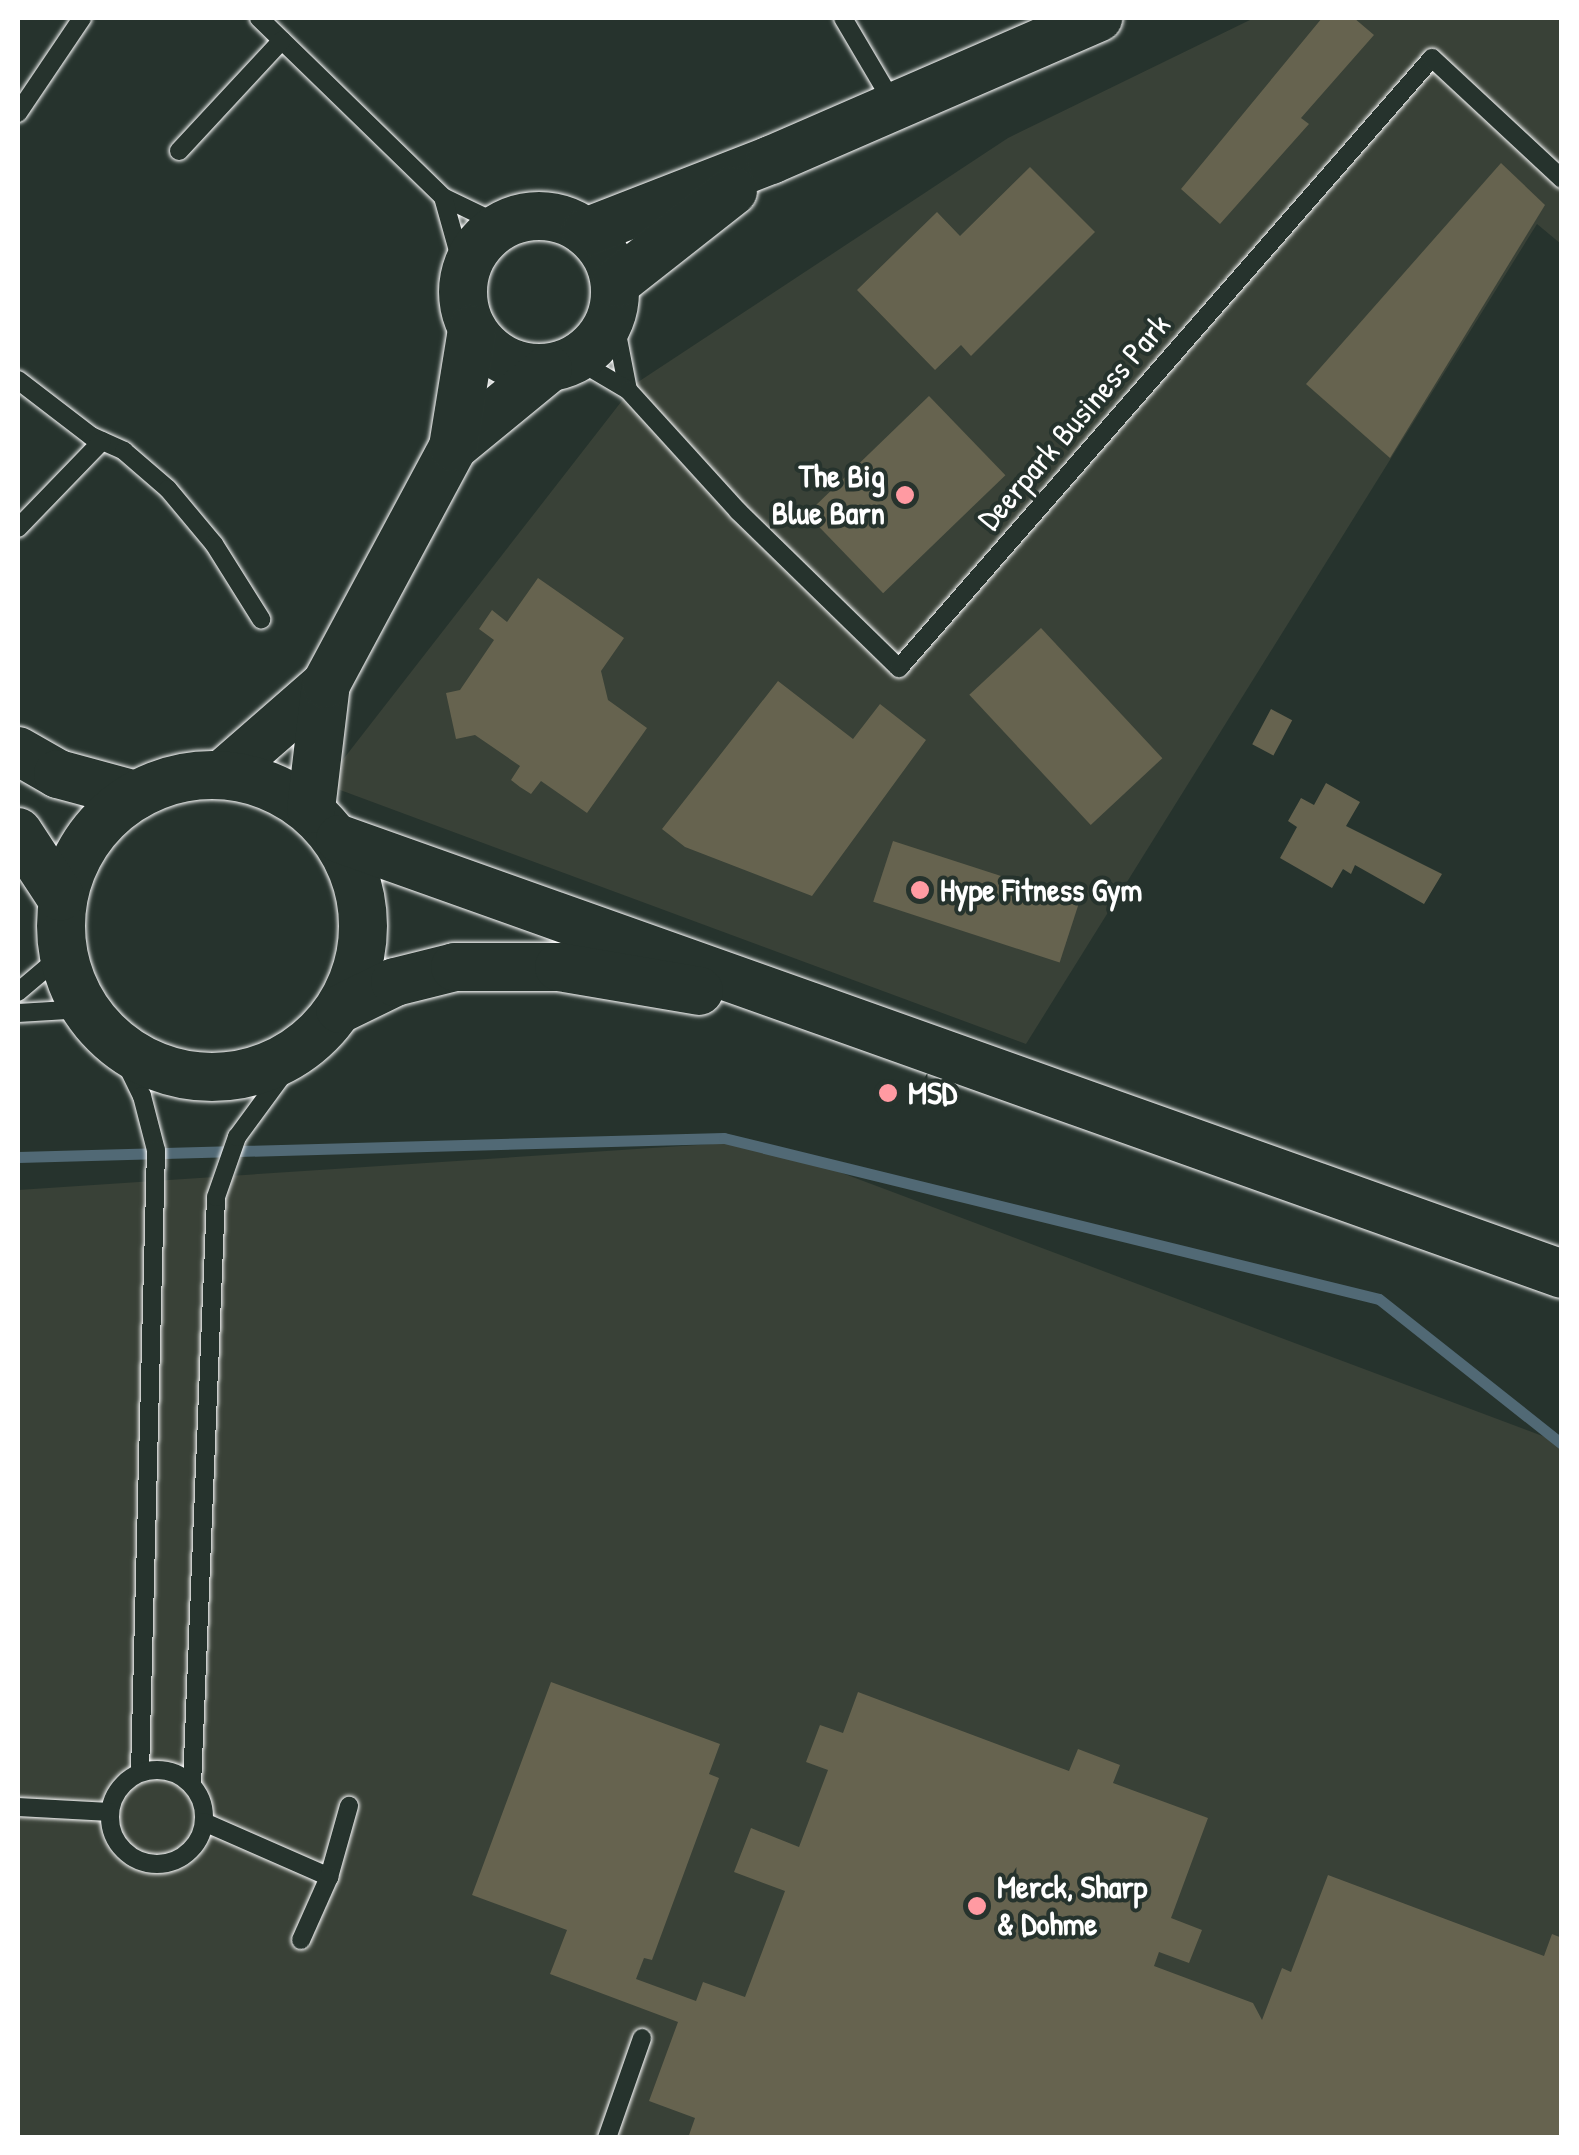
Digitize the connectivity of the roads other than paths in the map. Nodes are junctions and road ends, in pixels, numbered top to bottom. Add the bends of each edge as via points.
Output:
1 (82, 18) edge
2 (259, 18) edge
3 (843, 18) edge
4 (1098, 18) edge
5 (282, 40) junction
6 (892, 103) junction
7 (18, 112) edge
8 (179, 151) dead end
9 (771, 160) junction
10 (1562, 179) edge
11 (444, 197) junction
12 (501, 225) junction
13 (586, 232) junction
14 (464, 272) junction
15 (614, 298) junction
16 (472, 330) junction
17 (563, 364) junction
18 (18, 380) edge
19 (628, 390) junction
20 (102, 441) junction
21 (453, 447) junction
22 (18, 528) edge
23 (261, 620) dead end
24 (326, 684) junction
25 (18, 750) edge
26 (224, 773) junction
27 (136, 795) junction
28 (326, 824) junction
29 (18, 832) edge
30 (60, 896) junction
31 (63, 954) junction
32 (18, 992) edge
33 (84, 1009) junction
34 (340, 1009) junction
35 (820, 1012) junction
36 (18, 1013) edge
37 (117, 1045) junction
38 (298, 1054) junction
39 (1562, 1274) edge
40 (140, 1772) junction
41 (192, 1784) junction
42 (349, 1806) dead end
43 (18, 1808) edge
44 (110, 1812) junction
45 (204, 1822) junction
46 (328, 1878) junction
47 (301, 1940) dead end
48 (642, 2038) dead end
49 (606, 2138) edge

1 - 7 lane
2 - 5 lane
3 - 6 lane
4 - 6 main road
5 - 8 lane
5 - 11 lane
6 - 9 main road
9 - 13 main road
9 - 15 main road
10 - 19 lane, Deerpark Business Park via 1432,58 899,668 738,511
11 - 12 lane
11 - 14 lane
12 - 13 main road via 529,216 560,218
12 - 14 main road via 478,245
13 - 15 main road via 606,254
14 - 16 main road via 462,302
15 - 17 main road via 600,340
15 - 19 lane
16 - 17 main road via 492,353 518,367
16 - 21 main road
17 - 19 lane
17 - 21 main road
18 - 20 lane
20 - 22 lane
20 - 23 lane via 124,450 168,489 214,544
21 - 24 main road
24 - 26 main road
24 - 28 main road
25 - 27 main road via 58,774
26 - 27 main road via 188,776
26 - 28 main road via 268,785
27 - 30 main road via 101,822
28 - 34 main road via 365,928 358,969
28 - 35 main road
29 - 30 main road
30 - 31 main road
31 - 32 lane
31 - 33 main road
33 - 36 lane
33 - 37 main road
34 - 35 main road via 395,982 455,967 559,967
34 - 38 main road
35 - 39 main road
37 - 38 main road via 162,1069 208,1078 258,1074
37 - 40 lane via 142,1096 156,1150
38 - 41 lane via 237,1137 216,1198
40 - 41 lane via 168,1770
40 - 44 lane via 119,1788
41 - 45 lane
42 - 46 lane
43 - 44 lane
44 - 45 lane via 126,1853 152,1864 193,1849
45 - 46 lane
46 - 47 lane
48 - 49 lane

